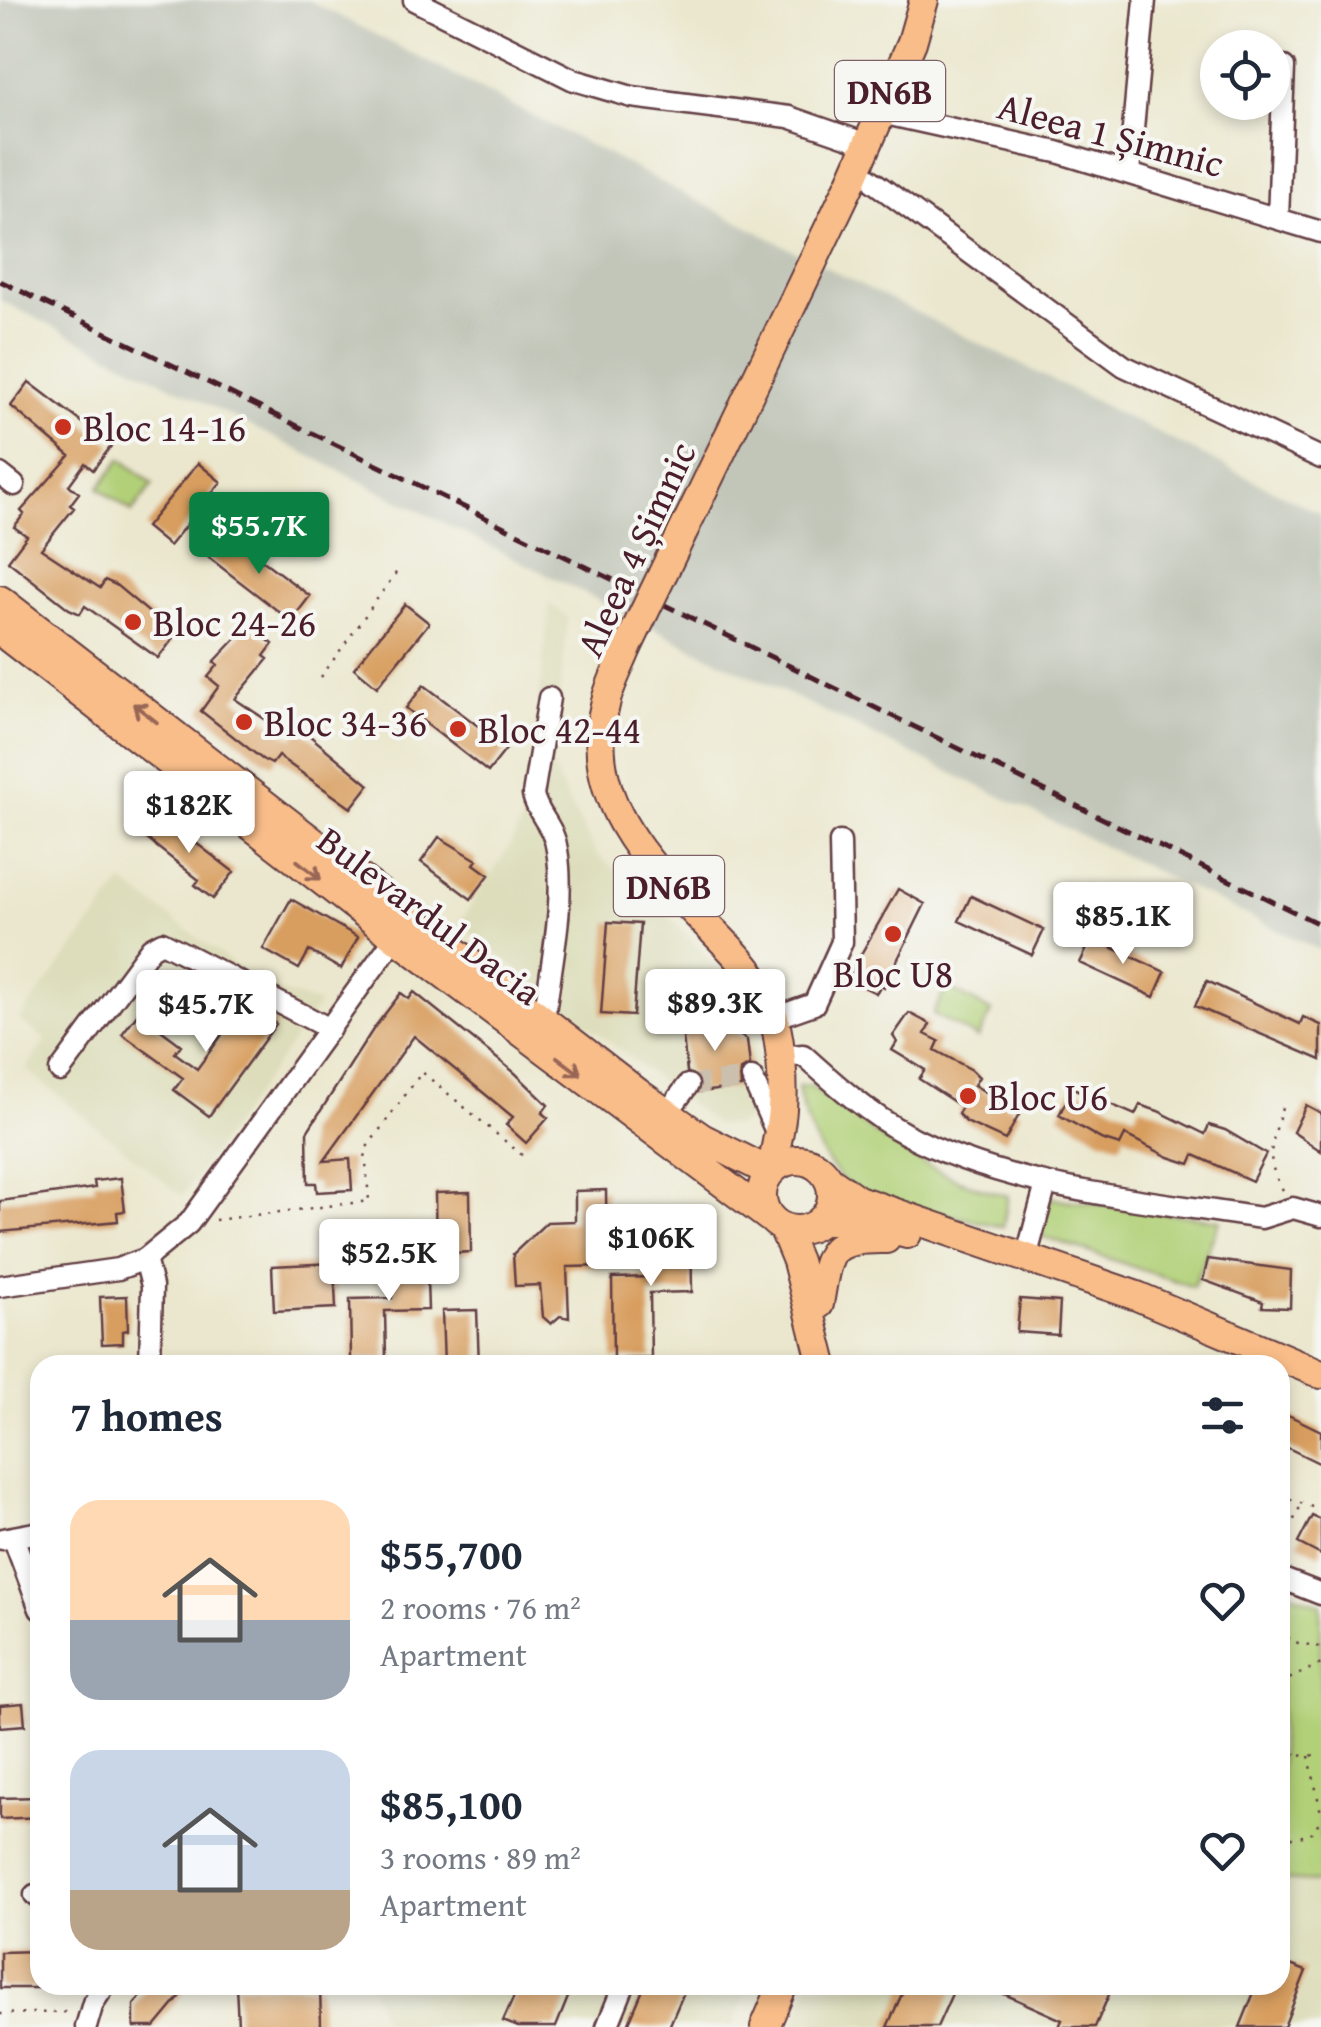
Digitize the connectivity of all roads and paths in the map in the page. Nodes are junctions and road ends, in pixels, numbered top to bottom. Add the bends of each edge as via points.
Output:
1 (414, 0) edge
2 (924, 0) edge
3 (1145, 0) edge
4 (881, 113) junction
5 (1282, 120) edge
6 (859, 165) junction
7 (1129, 172) junction
8 (1278, 218) junction
9 (1321, 232) edge
10 (1321, 458) edge
11 (398, 570) dead end
12 (0, 600) edge
13 (0, 631) edge
14 (321, 678) dead end
15 (549, 698) dead end
16 (840, 842) dead end
17 (402, 928) junction
18 (774, 1018) junction
19 (544, 1021) junction
20 (330, 1028) junction
21 (779, 1056) junction
22 (60, 1071) dead end
23 (752, 1078) dead end
24 (688, 1085) tunnel mouth
25 (1283, 1102) dead end
26 (666, 1112) junction
27 (780, 1123) junction
28 (523, 1156) dead end
29 (772, 1171) junction
30 (823, 1174) junction
31 (1046, 1184) junction
32 (1293, 1208) junction
33 (1321, 1216) edge
34 (796, 1223) junction
35 (188, 1224) junction
36 (928, 1239) junction
37 (1026, 1258) junction
38 (145, 1259) junction
39 (0, 1286) edge
40 (819, 1304) junction
41 (818, 1336) junction
42 (150, 1355) edge
43 (822, 1355) edge
44 (1276, 1355) edge
45 (1290, 1361) edge
46 (1321, 1374) edge
47 (1290, 1500) edge
48 (1302, 1504) junction
49 (1321, 1510) edge
50 (1290, 1528) edge
51 (6, 1538) edge
52 (1290, 1582) edge
53 (30, 1588) edge
54 (1321, 1594) edge
55 (1290, 1639) edge
56 (1321, 1647) edge
57 (1321, 1664) edge
58 (1290, 1678) edge
59 (1290, 1749) edge
60 (1290, 1754) edge
61 (1297, 1755) junction
62 (1309, 1756) junction
63 (1321, 1756) edge
64 (1321, 1813) edge
65 (1321, 1820) edge
66 (1290, 1839) edge
67 (100, 1995) edge
68 (620, 1995) edge
69 (779, 1995) edge
70 (0, 2014) edge
71 (88, 2019) edge
72 (607, 2027) edge
73 (766, 2027) edge

1 - 6 street via 574,80 632,97 789,117
2 - 4 main road, Aleea 4 Șimnic / DN6B
3 - 7 street
4 - 6 main road, Aleea 4 Șimnic / DN6B
4 - 7 street, Aleea 1 Șimnic
5 - 8 street
6 - 10 street via 1124,366
6 - 18 main road, Aleea 4 Șimnic / DN6B, bridge via 627,648 605,703 599,742 615,812 647,863 738,956
7 - 8 street, Aleea 1 Șimnic
8 - 9 street, Aleea 1 Șimnic
11 - 14 path
17 -> 12 main road, Bulevardul Dacia
13 -> 17 main road, Bulevardul Dacia
15 - 19 street via 533,795 552,824 559,875
16 - 18 street via 842,942 814,1004
17 - 19 main road, Bulevardul Dacia
17 - 20 street
17 -> 34 main road, Bulevardul Dacia
18 - 21 main road, Aleea 4 Șimnic / DN6B
19 - 26 main road, Bulevardul Dacia
20 - 22 street via 162,942
20 - 35 street
21 - 27 main road, Aleea 4 Șimnic / DN6B
21 - 31 street via 804,1055 901,1132
23 - 27 street
24 - 26 street
25 - 32 path via 1269,1164
26 - 29 main road, Bulevardul Dacia via 702,1138
27 - 29 main road, Aleea 4 Șimnic / DN6B
27 - 30 main road, Aleea 4 Șimnic / DN6B
28 - 35 path via 422,1072 365,1150 369,1201
29 - 30 main road, Bulevardul Dacia via 791,1160
29 - 34 main road via 762,1200
30 - 34 main road via 831,1201
30 - 37 main road via 858,1200
31 - 32 street via 1261,1218
31 - 37 street
32 - 33 street
34 - 36 main road via 855,1220
34 - 40 main road
34 - 41 main road
35 - 38 street
36 - 37 main road
36 - 40 main road via 852,1238 836,1246 826,1259
37 - 44 main road
38 - 39 street
38 - 42 street via 152,1286
40 - 41 main road
41 - 43 main road
45 - 46 main road
47 - 48 path
48 - 49 path
48 - 50 path
51 - 53 street
52 - 54 street
55 - 56 path
57 - 58 path
59 - 61 path
60 - 61 path
61 - 62 path
62 - 63 path
62 - 64 path
65 - 66 path via 1309,1836
67 - 71 street
68 - 72 street
69 - 73 main road
70 - 71 path

